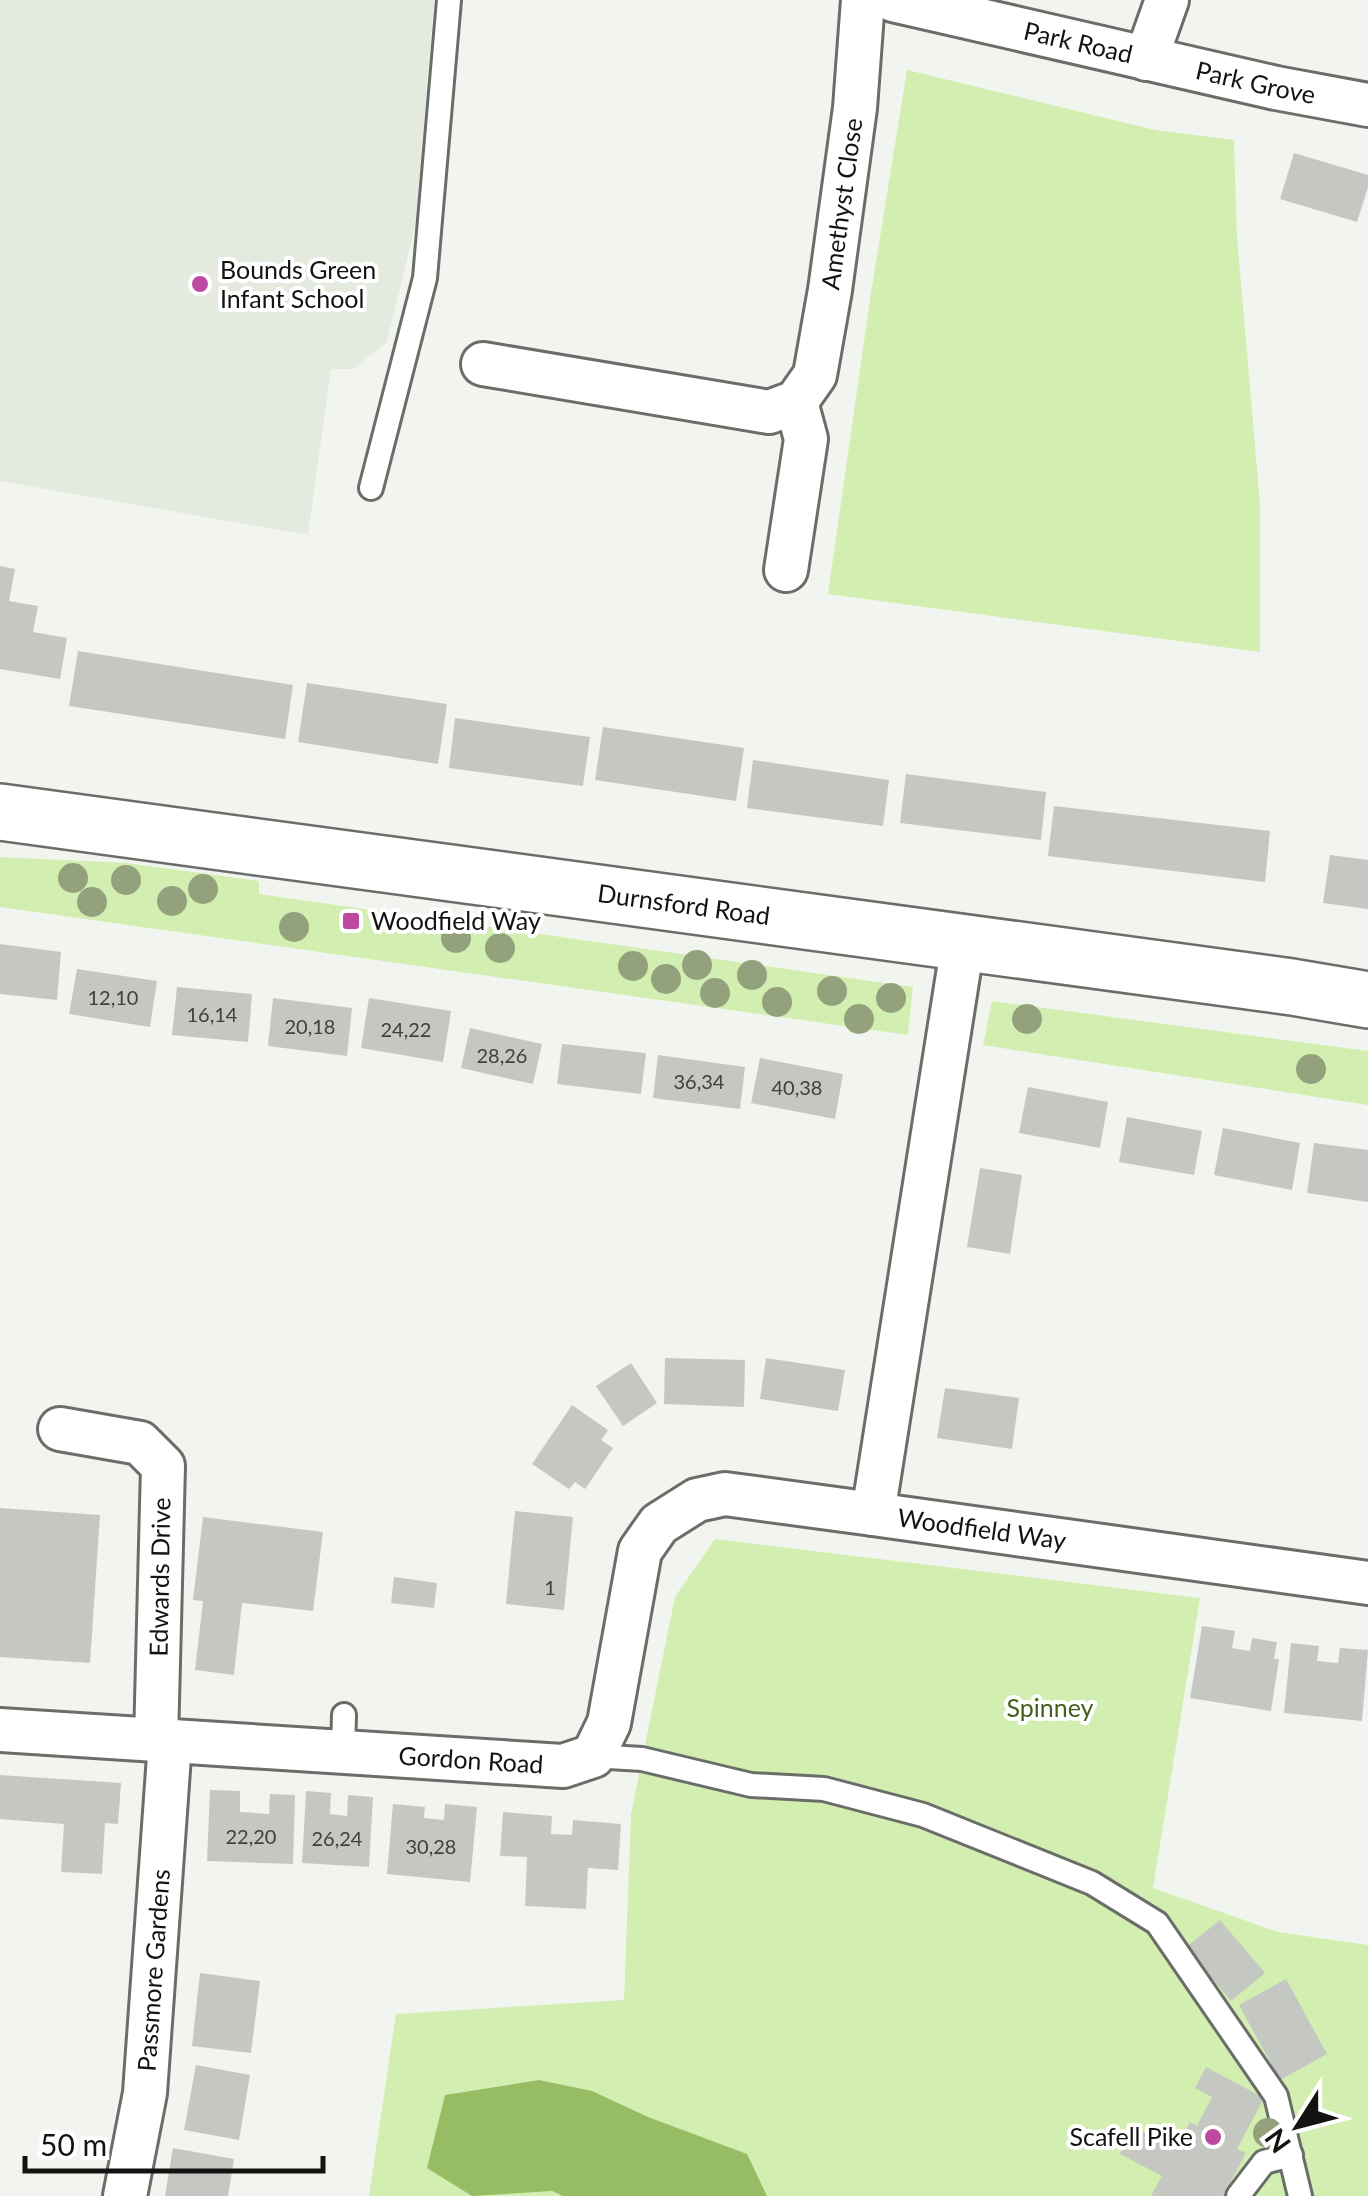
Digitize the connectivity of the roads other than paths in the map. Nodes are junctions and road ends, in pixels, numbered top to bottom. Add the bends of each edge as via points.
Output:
1 (448, 0) edge
2 (864, 0) edge
3 (894, 0) edge
4 (1167, 0) edge
5 (1146, 59) junction
6 (1367, 102) edge
7 (483, 364) dead end
8 (796, 402) junction
9 (371, 488) dead end
10 (786, 570) dead end
11 (0, 812) edge
12 (963, 943) junction
13 (1368, 1000) edge
14 (60, 1429) dead end
15 (873, 1514) junction
16 (1368, 1583) edge
17 (0, 1730) edge
18 (163, 1741) junction
19 (594, 1756) junction
20 (1291, 2155) junction
21 (125, 2196) edge
22 (1238, 2196) edge
23 (1300, 2196) edge

1 - 9 lane via 425,278
2 - 8 street, Amethyst Close via 816,375
3 - 5 street, Park Road
4 - 5 street
5 - 6 street, Park Grove
7 - 8 street via 769,412
8 - 10 street via 806,439
11 - 12 main road, Durnsford Road
12 - 13 main road, Durnsford Road
12 - 15 street, Woodfield Way
14 - 18 street, Edwards Drive via 140,1443 163,1466
15 - 16 street, Woodfield Way
15 - 19 street via 724,1494 697,1500 659,1524 640,1551 609,1723
17 - 18 street, Gordon Road
18 - 19 street, Gordon Road via 343,1733 564,1766
18 - 21 street, Passmore Gardens via 144,2093
19 - 20 lane via 751,1785 824,1788 935,1819 1092,1883 1157,1923 1276,2096
20 - 22 lane via 1264,2162
20 - 23 lane

